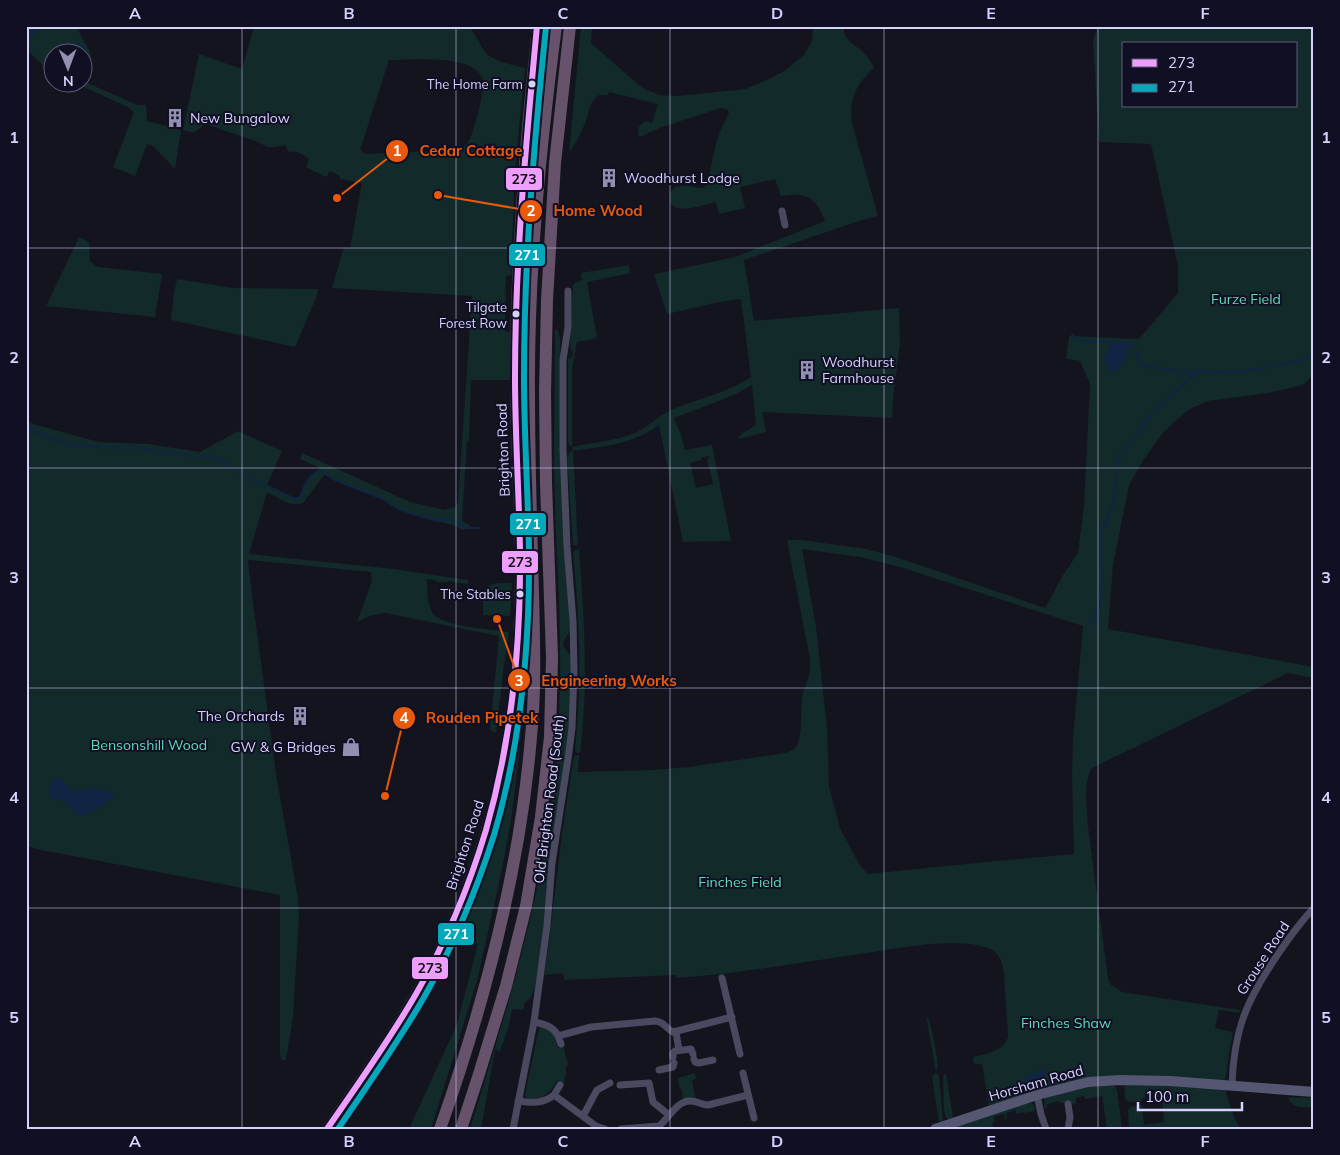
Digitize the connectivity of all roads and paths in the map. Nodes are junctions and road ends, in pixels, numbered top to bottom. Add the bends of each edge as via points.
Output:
1 (537, 26) edge
2 (550, 26) edge
3 (556, 26) edge
4 (570, 26) edge
5 (547, 92) junction
6 (782, 211) dead end
7 (785, 225) dead end
8 (568, 291) dead end
9 (1314, 908) edge
10 (722, 978) dead end
11 (732, 1017) junction
12 (534, 1022) junction
13 (676, 1032) junction
14 (558, 1036) junction
15 (561, 1044) dead end
16 (677, 1054) junction
17 (740, 1054) dead end
18 (713, 1060) dead end
19 (659, 1070) dead end
20 (743, 1073) dead end
21 (610, 1083) dead end
22 (560, 1085) dead end
23 (620, 1085) dead end
24 (1232, 1085) junction
25 (1314, 1092) edge
26 (554, 1095) junction
27 (748, 1095) junction
28 (1037, 1095) junction
29 (518, 1101) junction
30 (1068, 1104) dead end
31 (669, 1115) junction
32 (583, 1116) junction
33 (754, 1118) dead end
34 (327, 1129) edge
35 (440, 1129) edge
36 (461, 1129) edge
37 (513, 1129) edge
38 (605, 1129) edge
39 (621, 1129) edge
40 (935, 1129) edge
41 (1046, 1129) edge
42 (1068, 1129) edge

1 - 34 street, Brighton Road via 525,153 516,321 520,550 518,628 502,764 482,844 448,933 411,1001
2 - 5 highway
3 - 5 highway
4 - 36 highway via 554,164 547,300 546,465 552,657 549,746 526,906 503,995
5 - 35 highway via 536,200 530,309 532,736 523,814 506,901 468,1047
6 - 7 street
8 - 12 street, Old Brighton Road (South) via 568,327 563,360 563,450 574,696
9 - 24 street, Grouse Road via 1268,969 1245,1011 1237,1037
10 - 11 street
11 - 13 street
11 - 17 street
12 - 14 street via 549,1026
12 - 29 street, Old Brighton Road (South)
13 - 14 street via 655,1021 591,1027
13 - 16 street
14 - 15 street
16 - 18 street via 690,1049 697,1063
16 - 19 street via 673,1067
20 - 27 street
21 - 32 street via 597,1090
22 - 26 street
23 - 31 street via 649,1083 652,1100
24 - 25 street, Horsham Road
24 - 28 street, Horsham Road via 1106,1080
26 - 29 street via 540,1103
26 - 32 street
27 - 31 street via 708,1105 685,1102
27 - 33 street
28 - 40 street, Horsham Road
28 - 41 street
29 - 37 street, Old Brighton Road (South)
30 - 42 street
31 - 39 street via 659,1126
32 - 38 street

